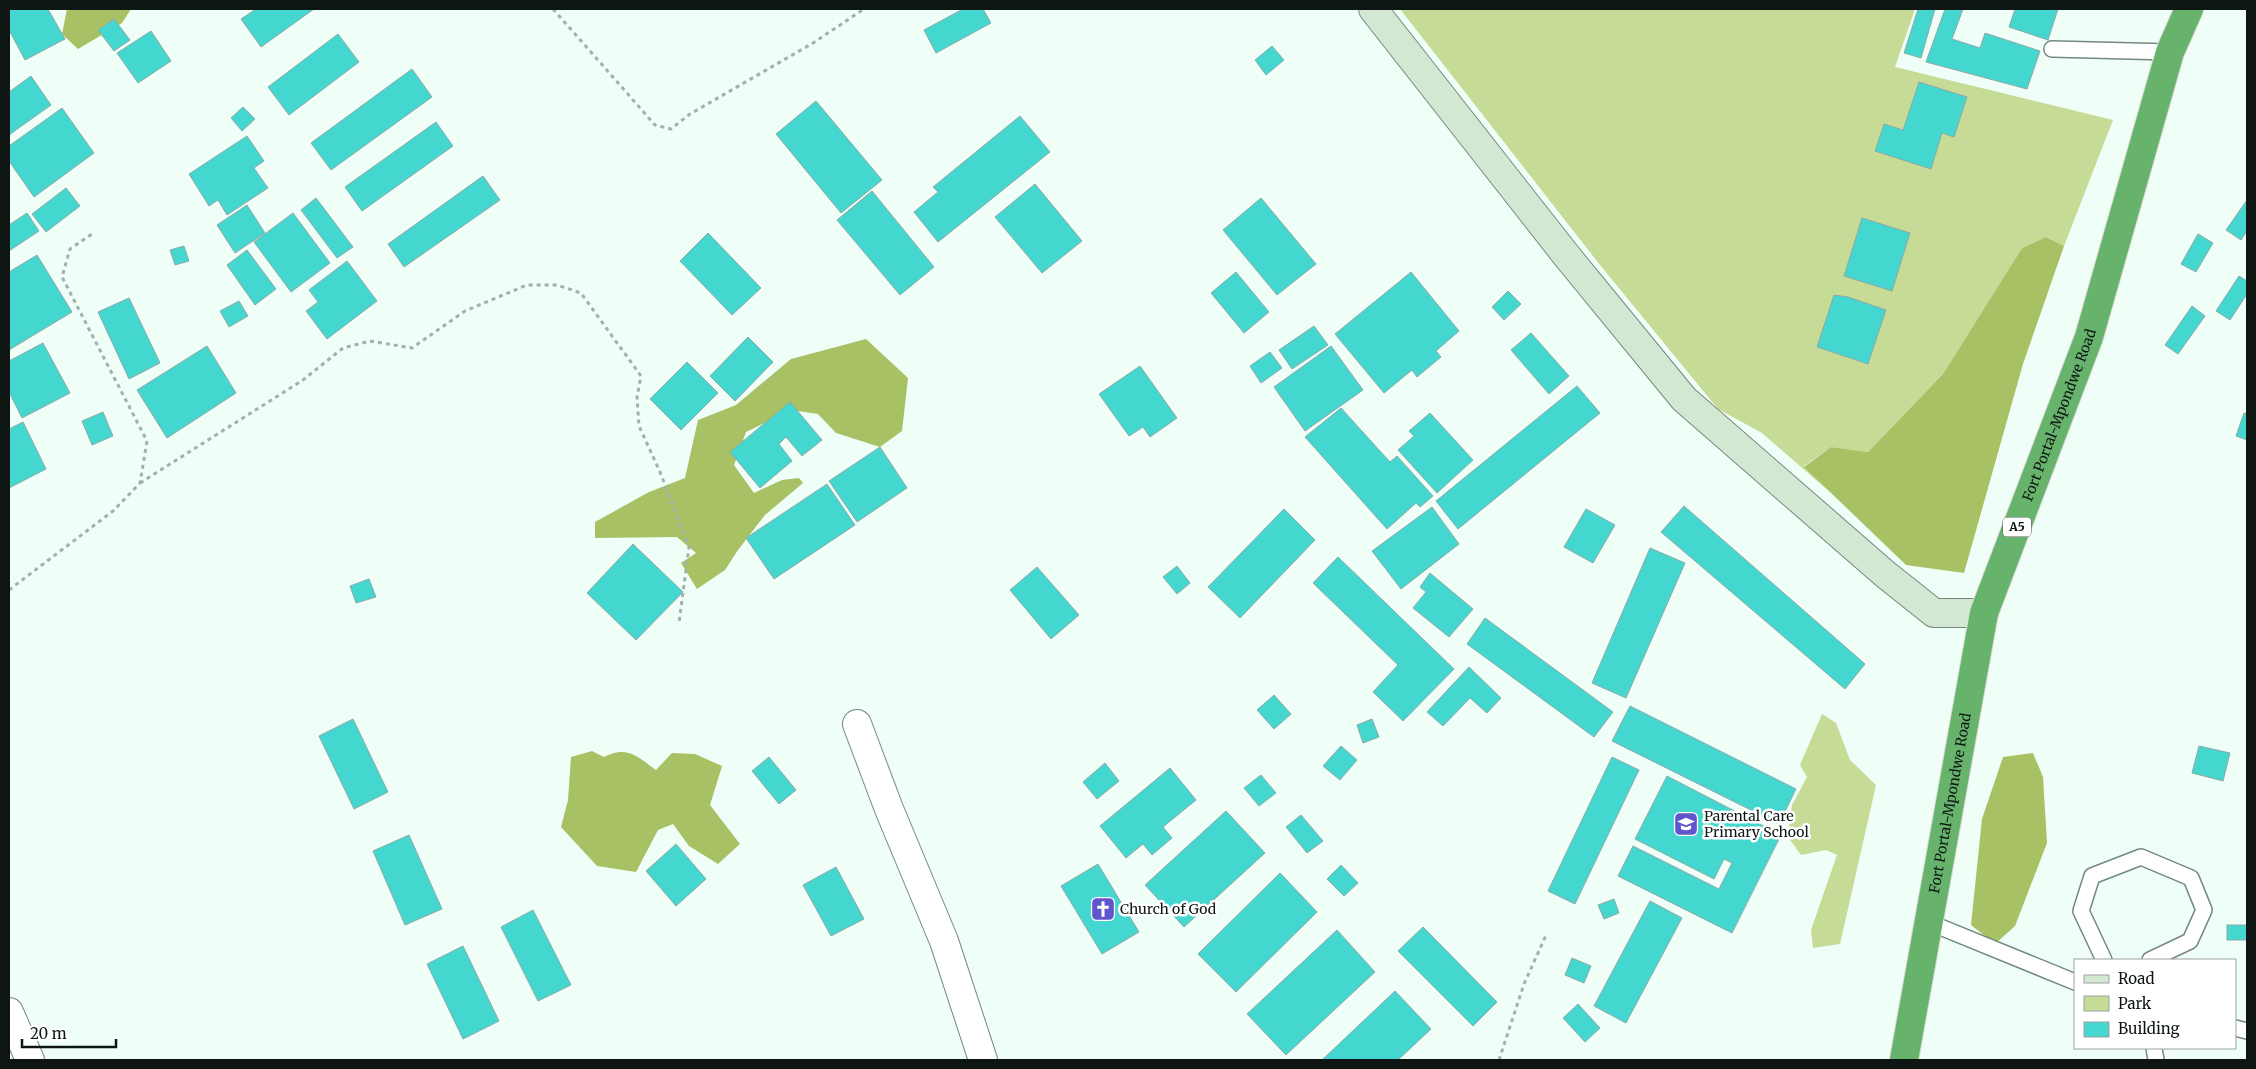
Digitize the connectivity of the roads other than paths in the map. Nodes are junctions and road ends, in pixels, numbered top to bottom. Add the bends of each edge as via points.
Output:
1 (1373, 9) edge
2 (2189, 9) edge
3 (2052, 49) dead end
4 (2170, 52) junction
5 (1984, 613) junction
6 (857, 724) dead end
7 (1928, 922) junction
8 (2104, 959) edge
9 (2152, 959) edge
10 (2074, 982) edge
11 (9, 1012) edge
12 (30, 1060) edge
13 (983, 1060) edge
14 (1904, 1060) edge

1 - 5 street via 1560,248 1684,399 1934,613
2 - 4 highway, Fort Portal-Mpondwe Road / A5
3 - 4 lane
4 - 5 highway, Fort Portal-Mpondwe Road / A5 via 2089,337
5 - 7 highway, Fort Portal-Mpondwe Road / A5
6 - 13 street via 944,941
7 - 10 lane
7 - 14 highway, Fort Portal-Mpondwe Road / A5
8 - 9 lane via 2081,911 2092,876 2141,857 2191,878 2204,910 2190,941
11 - 12 street

